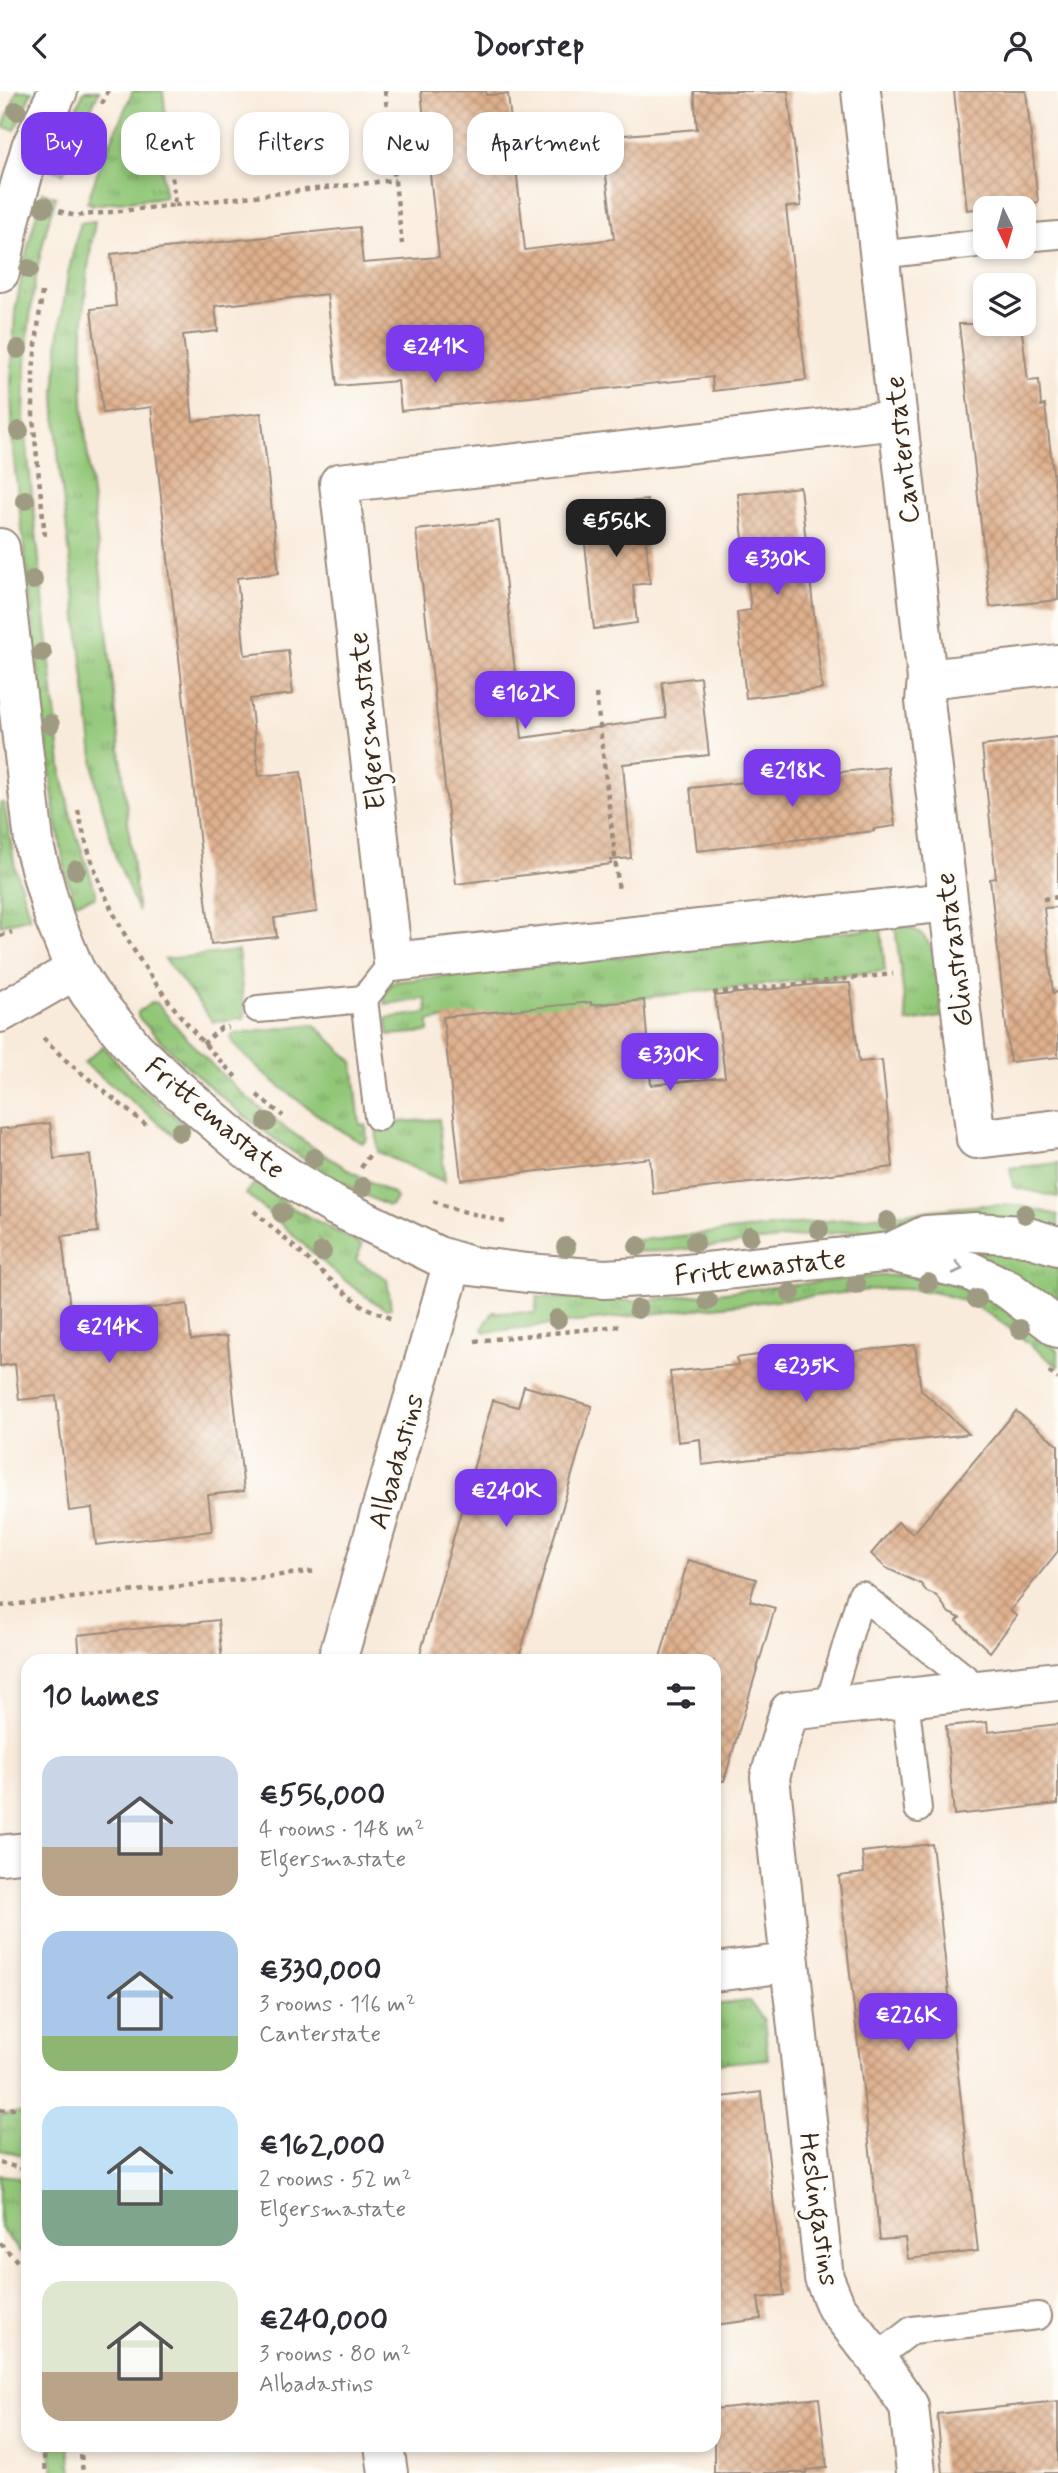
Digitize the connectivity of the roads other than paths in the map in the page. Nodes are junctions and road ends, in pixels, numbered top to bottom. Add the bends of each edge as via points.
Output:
1 (58, 91) edge
2 (860, 91) edge
3 (1058, 235) edge
4 (1036, 238) edge
5 (973, 244) edge
6 (879, 255) junction
7 (0, 272) edge
8 (898, 420) junction
9 (0, 548) edge
10 (1058, 664) edge
11 (927, 679) junction
12 (948, 902) junction
13 (393, 962) junction
14 (75, 970) junction
15 (364, 999) junction
16 (257, 1009) dead end
17 (0, 1013) edge
18 (378, 1117) dead end
19 (1058, 1129) edge
20 (1058, 1246) edge
21 (891, 1252) junction
22 (453, 1262) junction
23 (1058, 1328) edge
24 (339, 1654) edge
25 (1058, 1681) edge
26 (979, 1690) junction
27 (905, 1698) junction
28 (828, 1707) junction
29 (918, 1809) dead end
30 (21, 1853) edge
31 (0, 1855) edge
32 (789, 1963) junction
33 (721, 1971) edge
34 (1038, 2316) dead end
35 (876, 2358) junction
36 (385, 2452) edge
37 (387, 2473) edge
38 (916, 2473) edge

1 - 7 street via 31,147
2 - 6 street, Canterstate
3 - 4 lane
5 - 6 lane
6 - 8 street, Canterstate
8 - 11 street, Canterstate
8 - 13 street, Elgersmastate via 339,483
9 - 14 street, Frittemastate via 35,850
10 - 11 street
11 - 12 street, Glinstrastate via 925,701
12 - 13 street
12 - 19 street, Glinstrastate via 976,1139
13 - 15 lane
14 - 17 street
14 - 22 street, Frittemastate via 135,1049 248,1150 335,1206
15 - 16 lane
15 - 18 lane
20 - 21 street, Frittemastate via 1021,1235 976,1232 926,1235
21 - 22 street, Frittemastate via 604,1279
21 -> 23 street, Frittemastate via 970,1271 1009,1290
22 - 24 street, Albadastins
25 - 26 street, Heslingastins
26 - 27 street, Heslingastins
26 - 28 lane via 861,1595
27 - 28 street, Heslingastins
27 - 29 lane
28 - 32 street, Heslingastins via 789,1711 770,1777
30 - 31 street
32 - 33 street
32 - 35 street, Heslingastins via 824,2278 836,2307
34 - 35 lane via 912,2330
35 - 38 street, Heslingastins via 909,2406
36 - 37 street

